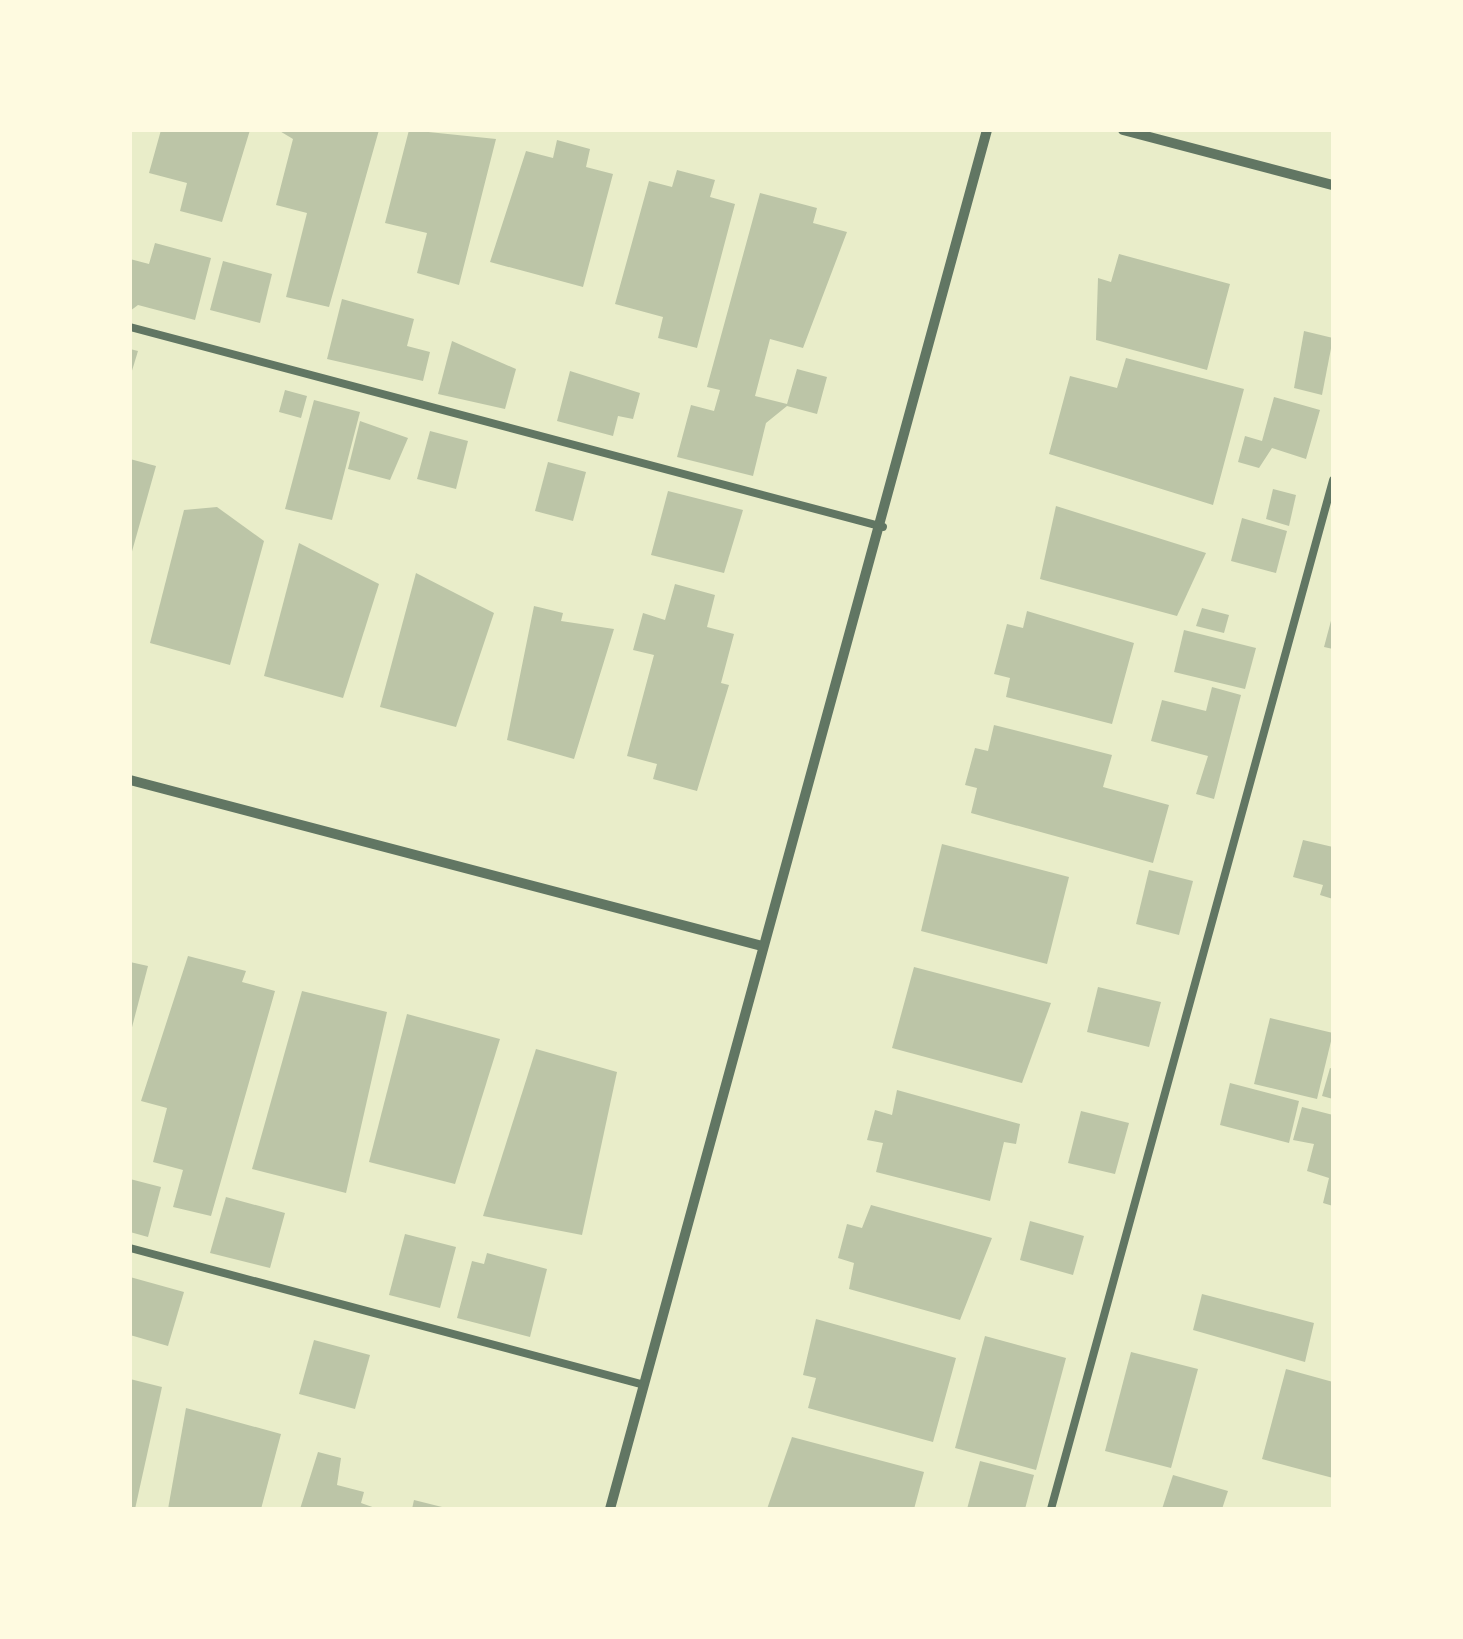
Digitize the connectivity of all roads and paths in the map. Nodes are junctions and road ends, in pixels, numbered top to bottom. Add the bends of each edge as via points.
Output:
1 (988, 130) edge
2 (1123, 130) edge
3 (1333, 185) edge
4 (130, 327) edge
5 (1333, 480) edge
6 (882, 527) junction
7 (130, 780) edge
8 (762, 946) junction
9 (130, 1248) edge
10 (641, 1384) junction
11 (610, 1509) edge
12 (1051, 1509) edge

1 - 6 street
2 - 3 street
4 - 6 lane
5 - 12 lane
6 - 8 street
7 - 8 street
8 - 10 street
9 - 10 lane
10 - 11 street

